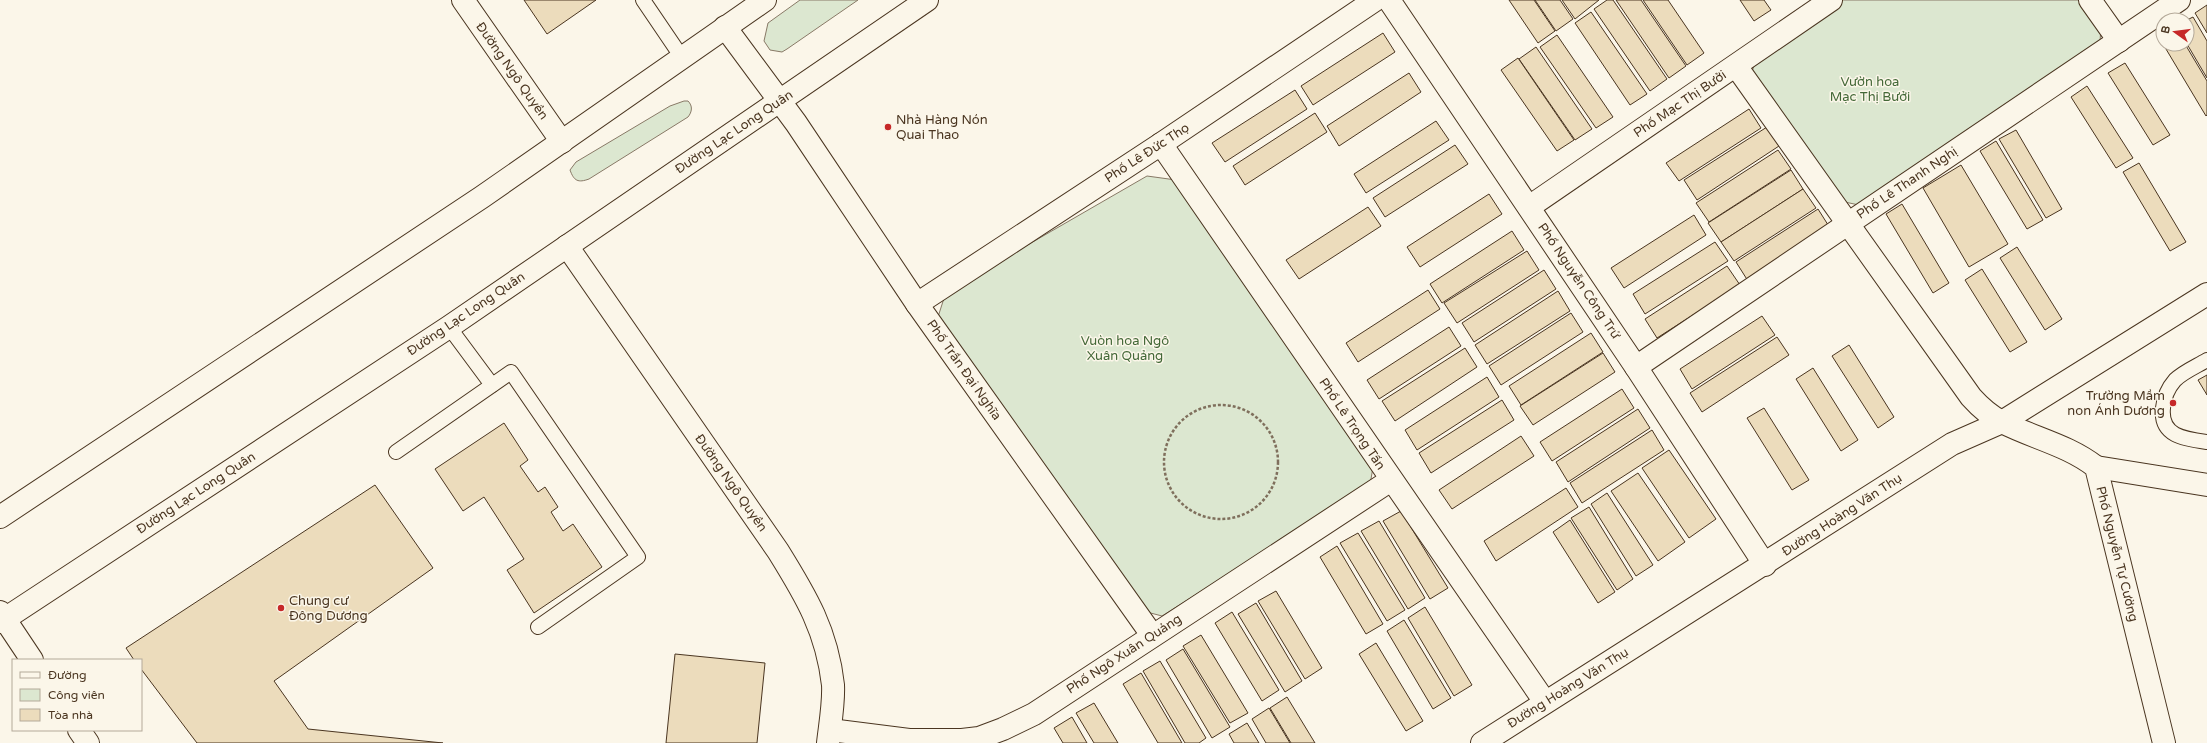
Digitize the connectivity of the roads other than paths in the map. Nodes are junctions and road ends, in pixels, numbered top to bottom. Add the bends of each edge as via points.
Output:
1 (462, 0) edge
2 (643, 0) edge
3 (765, 0) edge
4 (927, 0) edge
5 (1375, 0) edge
6 (1389, 0) edge
7 (1831, 0) edge
8 (2090, 0) edge
9 (2179, 0) edge
10 (725, 27) junction
11 (2119, 41) junction
12 (683, 59) junction
13 (1736, 66) junction
14 (779, 102) junction
15 (562, 142) junction
16 (1161, 144) junction
17 (1529, 207) junction
18 (1848, 222) junction
19 (567, 246) junction
20 (2207, 294) edge
21 (917, 304) junction
22 (449, 327) junction
23 (2207, 360) edge
24 (1636, 367) junction
25 (492, 385) junction
26 (2002, 422) junction
27 (2207, 442) edge
28 (396, 452) dead end
29 (2096, 467) junction
30 (1391, 480) junction
31 (2207, 485) edge
32 (0, 517) edge
33 (1765, 565) junction
34 (2, 617) edge
35 (538, 627) dead end
36 (1152, 635) junction
37 (31, 659) edge
38 (1545, 702) junction
39 (80, 731) edge
40 (829, 736) edge
41 (88, 743) edge
42 (1482, 743) edge
43 (2164, 743) edge

1 - 15 street, Đường Ngô Quyền
2 - 12 lane
3 - 10 street
4 - 14 street, Đường Lạc Long Quân
5 - 16 street, Phố Lê Đức Thọ
6 - 17 street, Phố Nguyễn Công Trứ
7 - 13 street, Phố Mạc Thị Bưởi
8 - 11 street
9 - 11 street, Phố Lê Thanh Nghị
10 - 12 street
10 - 14 street, Phố Trần Đại Nghĩa
11 - 18 street, Phố Lê Thanh Nghị
12 - 15 street
13 - 17 street, Phố Mạc Thị Bưởi
13 - 18 street
14 - 19 street, Đường Lạc Long Quân
14 - 21 street, Phố Trần Đại Nghĩa via 796,123
15 - 32 street
16 - 21 street, Phố Lê Đức Thọ
16 - 30 street, Phố Lê Trọng Tấn
17 - 24 street, Phố Nguyễn Công Trứ
18 - 24 street, Phố Lê Thanh Nghị
18 - 26 street via 1971,398
19 - 22 street, Đường Lạc Long Quân
19 - 40 street, Đường Ngô Quyền via 801,588 822,630 830,667 833,686
20 - 26 street, Đường Hoàng Văn Thụ
21 - 36 street, Phố Trần Đại Nghĩa
22 - 25 lane
22 - 34 street, Đường Lạc Long Quân
23 - 27 lane via 2176,378 2168,389 2162,418 2166,428 2175,435
24 - 33 street, Phố Nguyễn Công Trứ
25 - 28 lane
25 - 35 lane via 511,372 638,557
26 - 29 street via 2071,450
26 - 33 street, Đường Hoàng Văn Thụ via 1952,444
29 - 31 street
29 - 43 street, Phố Nguyễn Tự Cường
30 - 36 street, Phố Ngô Xuân Quảng
30 - 38 street, Phố Lê Trọng Tấn
33 - 38 street, Đường Hoàng Văn Thụ
34 - 37 street
36 - 40 street, Phố Ngô Xuân Quảng via 1034,714 979,738 909,740
38 - 42 street, Đường Hoàng Văn Thụ
39 - 41 street

